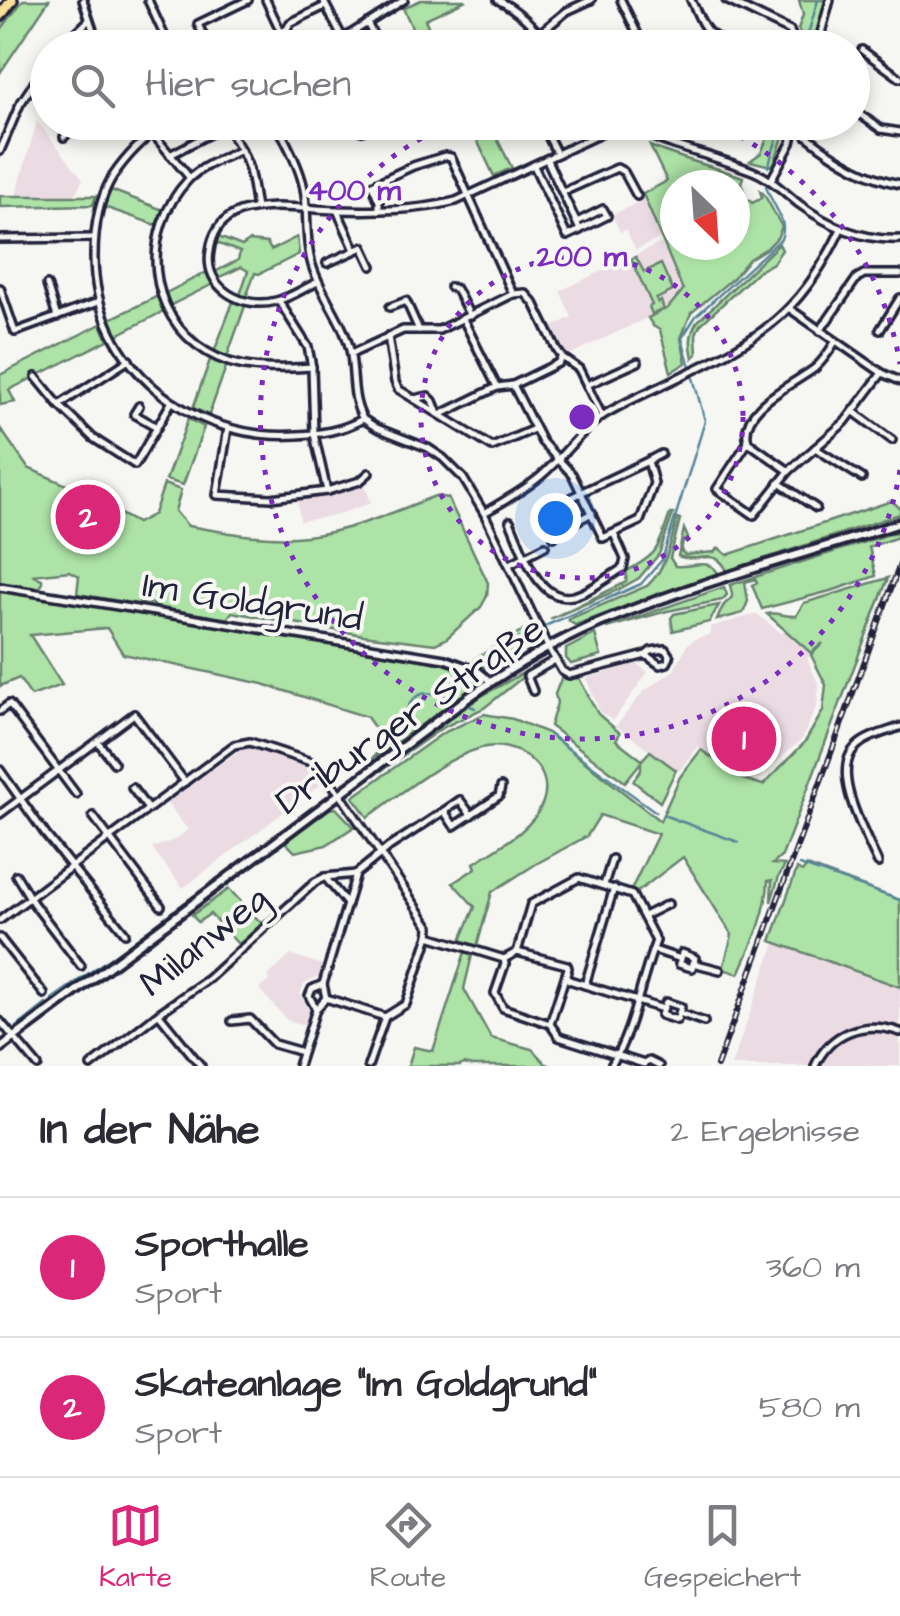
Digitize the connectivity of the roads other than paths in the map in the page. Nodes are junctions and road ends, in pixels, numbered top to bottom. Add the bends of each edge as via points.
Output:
1 (12, 0) edge
2 (83, 0) edge
3 (148, 0) edge
4 (248, 0) edge
5 (266, 0) edge
6 (404, 0) edge
7 (498, 0) edge
8 (591, 0) edge
9 (621, 0) edge
10 (691, 0) edge
11 (726, 0) edge
12 (830, 2) edge
13 (324, 3) edge
14 (0, 16) edge
15 (89, 20) junction
16 (367, 23) junction
17 (79, 30) edge
18 (93, 30) edge
19 (162, 30) edge
20 (201, 30) edge
21 (279, 30) edge
22 (285, 30) edge
23 (338, 30) edge
24 (355, 30) edge
25 (371, 30) edge
26 (537, 30) edge
27 (544, 30) edge
28 (636, 30) edge
29 (705, 30) edge
30 (788, 30) edge
31 (822, 30) edge
32 (870, 56) edge
33 (900, 78) edge
34 (30, 89) edge
35 (870, 121) edge
36 (900, 132) edge
37 (145, 140) edge
38 (158, 140) edge
39 (198, 140) edge
40 (235, 140) edge
41 (284, 140) edge
42 (550, 140) edge
43 (587, 140) edge
44 (658, 140) edge
45 (790, 140) edge
46 (812, 140) edge
47 (241, 150) junction
48 (0, 151) edge
49 (557, 154) junction
50 (170, 155) junction
51 (546, 160) junction
52 (534, 166) junction
53 (190, 178) junction
54 (771, 180) junction
55 (900, 184) edge
56 (562, 192) junction
57 (470, 196) junction
58 (637, 196) dead end
59 (256, 208) junction
60 (306, 209) junction
61 (337, 210) junction
62 (379, 210) junction
63 (577, 222) junction
64 (841, 229) junction
65 (580, 230) junction
66 (94, 238) junction
67 (0, 239) edge
68 (900, 240) edge
69 (355, 250) junction
70 (327, 263) dead end
71 (372, 266) dead end
72 (900, 274) edge
73 (318, 282) junction
74 (47, 284) dead end
75 (450, 287) dead end
76 (0, 288) edge
77 (513, 294) junction
78 (900, 298) edge
79 (278, 301) junction
80 (98, 302) junction
81 (390, 307) dead end
82 (790, 309) junction
83 (57, 317) junction
84 (467, 318) junction
85 (419, 330) junction
86 (880, 330) dead end
87 (820, 332) junction
88 (388, 336) junction
89 (836, 342) junction
90 (351, 354) junction
91 (562, 357) junction
92 (128, 360) junction
93 (638, 362) dead end
94 (312, 367) junction
95 (882, 373) junction
96 (36, 377) dead end
97 (900, 381) edge
98 (514, 385) junction
99 (587, 385) junction
100 (497, 387) junction
101 (171, 403) junction
102 (59, 406) junction
103 (139, 406) dead end
104 (439, 412) junction
105 (854, 412) junction
106 (134, 414) junction
107 (602, 416) junction
108 (362, 419) junction
109 (128, 421) dead end
110 (157, 427) junction
111 (228, 428) junction
112 (534, 429) junction
113 (314, 434) junction
114 (892, 440) dead end
115 (748, 442) junction
116 (815, 448) junction
117 (662, 454) dead end
118 (557, 460) junction
119 (648, 461) junction
120 (789, 471) junction
121 (369, 472) dead end
122 (862, 478) dead end
123 (779, 482) junction
124 (326, 491) junction
125 (582, 492) junction
126 (816, 508) dead end
127 (484, 513) junction
128 (592, 513) junction
129 (543, 514) dead end
130 (510, 521) dead end
131 (896, 525) edge
132 (614, 534) junction
133 (554, 537) dead end
134 (545, 546) dead end
135 (526, 555) junction
136 (510, 564) junction
137 (0, 587) edge
138 (548, 647) junction
139 (646, 656) dead end
140 (556, 660) junction
141 (491, 682) junction
142 (532, 691) dead end
143 (0, 710) edge
144 (900, 726) edge
145 (97, 741) junction
146 (114, 763) dead end
147 (0, 770) edge
148 (58, 770) junction
149 (185, 782) junction
150 (132, 788) dead end
151 (501, 788) dead end
152 (339, 793) junction
153 (76, 794) dead end
154 (22, 798) junction
155 (148, 809) junction
156 (444, 811) junction
157 (0, 814) edge
158 (471, 815) junction
159 (93, 816) dead end
160 (109, 838) junction
161 (382, 855) junction
162 (612, 858) dead end
163 (878, 863) dead end
164 (72, 866) junction
165 (356, 874) junction
166 (16, 875) dead end
167 (325, 877) junction
168 (604, 885) junction
169 (614, 888) junction
170 (30, 897) junction
171 (347, 904) junction
172 (668, 904) dead end
173 (161, 906) dead end
174 (644, 916) junction
175 (0, 920) edge
176 (125, 933) dead end
177 (429, 936) junction
178 (0, 938) edge
179 (66, 946) junction
180 (653, 949) junction
181 (59, 952) dead end
182 (517, 952) junction
183 (504, 959) junction
184 (81, 966) dead end
185 (720, 970) dead end
186 (567, 978) junction
187 (322, 984) junction
188 (585, 985) junction
189 (44, 994) dead end
190 (326, 998) junction
191 (638, 1001) junction
192 (316, 1008) junction
193 (158, 1013) junction
194 (385, 1016) junction
195 (0, 1021) edge
196 (232, 1021) dead end
197 (704, 1022) dead end
198 (550, 1024) junction
199 (900, 1032) edge
200 (13, 1038) junction
201 (0, 1048) edge
202 (302, 1052) junction
203 (617, 1056) junction
204 (644, 1065) edge
205 (38, 1066) edge
206 (91, 1066) edge
207 (201, 1066) edge
208 (298, 1066) edge
209 (368, 1066) edge
210 (611, 1066) edge
211 (659, 1066) edge
212 (815, 1066) edge

1 - 14 highway
2 - 15 street
3 - 19 street
4 - 20 street via 198,24
5 - 21 street
6 - 16 street
7 - 26 street
8 - 27 street
9 - 28 street
10 - 29 street
11 - 30 street
12 - 31 street
13 - 22 street
13 - 23 street
15 - 17 street
15 - 18 street
16 - 24 street
16 - 25 street
32 - 33 street
34 - 48 street
35 - 36 street
37 - 66 street via 112,178
38 - 50 street
39 - 50 street
40 - 47 street
41 - 60 street
42 - 49 street
43 - 49 street
44 - 54 street
45 - 54 street
46 - 55 street
47 - 53 street
47 - 59 street
49 - 51 street
50 - 53 street
51 - 52 street
51 - 56 street
52 - 57 street
52 - 65 street via 568,236
53 - 94 street via 171,201 155,246 157,285 170,315 208,353 241,366
54 - 64 street
56 - 58 street via 617,168
56 - 63 street
57 - 62 street
57 - 62 street via 446,156 372,185
57 - 77 street
59 - 60 street
59 - 79 street via 236,213 217,229 210,266 228,295 255,304
60 - 61 street
60 - 73 street
61 - 62 street
61 - 69 street
63 - 65 street
63 - 65 street via 604,208 607,216
64 - 68 street
64 - 82 street
66 - 67 street
66 - 80 street
69 - 70 street
69 - 71 street via 363,247
72 - 87 street via 858,278
73 - 79 street
73 - 90 street
74 - 83 street
75 - 84 street
76 - 83 street via 15,332
77 - 84 street
77 - 91 street via 530,296
78 - 86 street
79 - 94 street via 308,346
80 - 83 street
80 - 92 street
81 - 85 street via 406,301
82 - 87 street
82 - 107 street via 753,339
84 - 85 street
84 - 100 street
85 - 88 street
87 - 89 street
88 - 90 street
88 - 104 street via 403,394
89 - 95 street
89 - 115 street via 819,365 763,404 749,425
90 - 108 street
91 - 98 street
91 - 99 street
92 - 101 street
92 - 102 street
93 - 99 street
94 - 113 street
95 - 97 street
95 - 105 street
96 - 102 street
98 - 100 street
98 - 112 street
99 - 107 street
100 - 104 street
101 - 110 street
101 - 111 street
102 - 110 street via 135,465
103 - 106 street
104 - 112 street via 492,447
105 - 114 street
105 - 116 street
106 - 109 street
106 - 110 street
107 - 118 street
108 - 113 street
108 - 127 street via 442,458
111 - 113 street via 266,436
111 - 124 street via 218,495
112 - 118 street
113 - 124 street
115 - 120 street
115 - 123 street via 717,489 754,515
116 - 120 street
116 - 122 street
117 - 119 street
118 - 125 street
118 - 127 street
119 - 125 street
119 - 132 street via 654,483 640,521
120 - 123 street
121 - 124 street
123 - 126 street
125 - 128 street
125 - 129 street
127 - 136 street
128 - 132 street via 603,538
128 - 133 street
130 - 135 street
131 - 138 main road, Driburger Straße via 658,601
132 - 135 street via 623,568 572,596 543,588
134 - 135 street
135 - 136 street
136 - 138 street
137 - 141 street, Im Goldgrund via 445,660
138 - 140 street
138 - 141 main road, Driburger Straße
139 - 140 street via 569,675
140 - 142 street via 527,676
141 - 152 main road, Driburger Straße
143 - 148 street via 9,704
144 - 163 street via 865,740 846,765 851,798
145 - 146 street
145 - 148 street
145 - 149 street via 134,714
147 - 154 street
148 - 153 street
148 - 154 street
149 - 152 street via 234,745 250,742 314,762
149 - 155 street
150 - 155 street
151 - 158 street
152 - 161 street
152 - 200 main road, Driburger Straße
154 - 157 street
154 - 164 street
155 - 160 street
156 - 158 street via 460,800
156 - 158 street via 454,826
156 - 161 street
159 - 160 street
160 - 164 street
160 - 173 street
161 - 165 street
161 - 177 street via 430,927
162 - 168 street
164 - 170 street
164 - 176 street
165 - 167 street
165 - 171 street
166 - 170 street
167 - 171 street
167 - 193 street, Milanweg via 208,980
168 - 169 street
168 - 182 street via 577,878 532,902
169 - 174 street via 632,894
169 - 188 street
170 - 175 street
170 - 179 street
171 - 187 street
172 - 174 street
174 - 180 street via 656,940
177 - 183 street
177 - 194 street via 406,1004
178 - 189 street
179 - 181 street
179 - 184 street
180 - 185 street via 679,964
180 - 191 street
182 - 183 street
182 - 186 street via 567,965
183 - 198 street via 495,993 503,1008
186 - 188 street
186 - 198 street
187 - 190 street
187 - 192 street via 309,996
188 - 191 street
190 - 192 street
190 - 194 street
191 - 197 street via 664,1009 661,1015
191 - 203 street
192 - 202 street
193 - 206 street, Milanweg
193 - 207 street
194 - 209 street
195 - 200 street
196 - 202 street via 250,1019 274,1044
198 - 203 street via 559,1037
199 - 212 street via 852,1030 831,1042
200 - 201 main road, Driburger Straße
200 - 205 street
202 - 208 street
203 - 204 street
203 - 210 street
204 - 211 street

